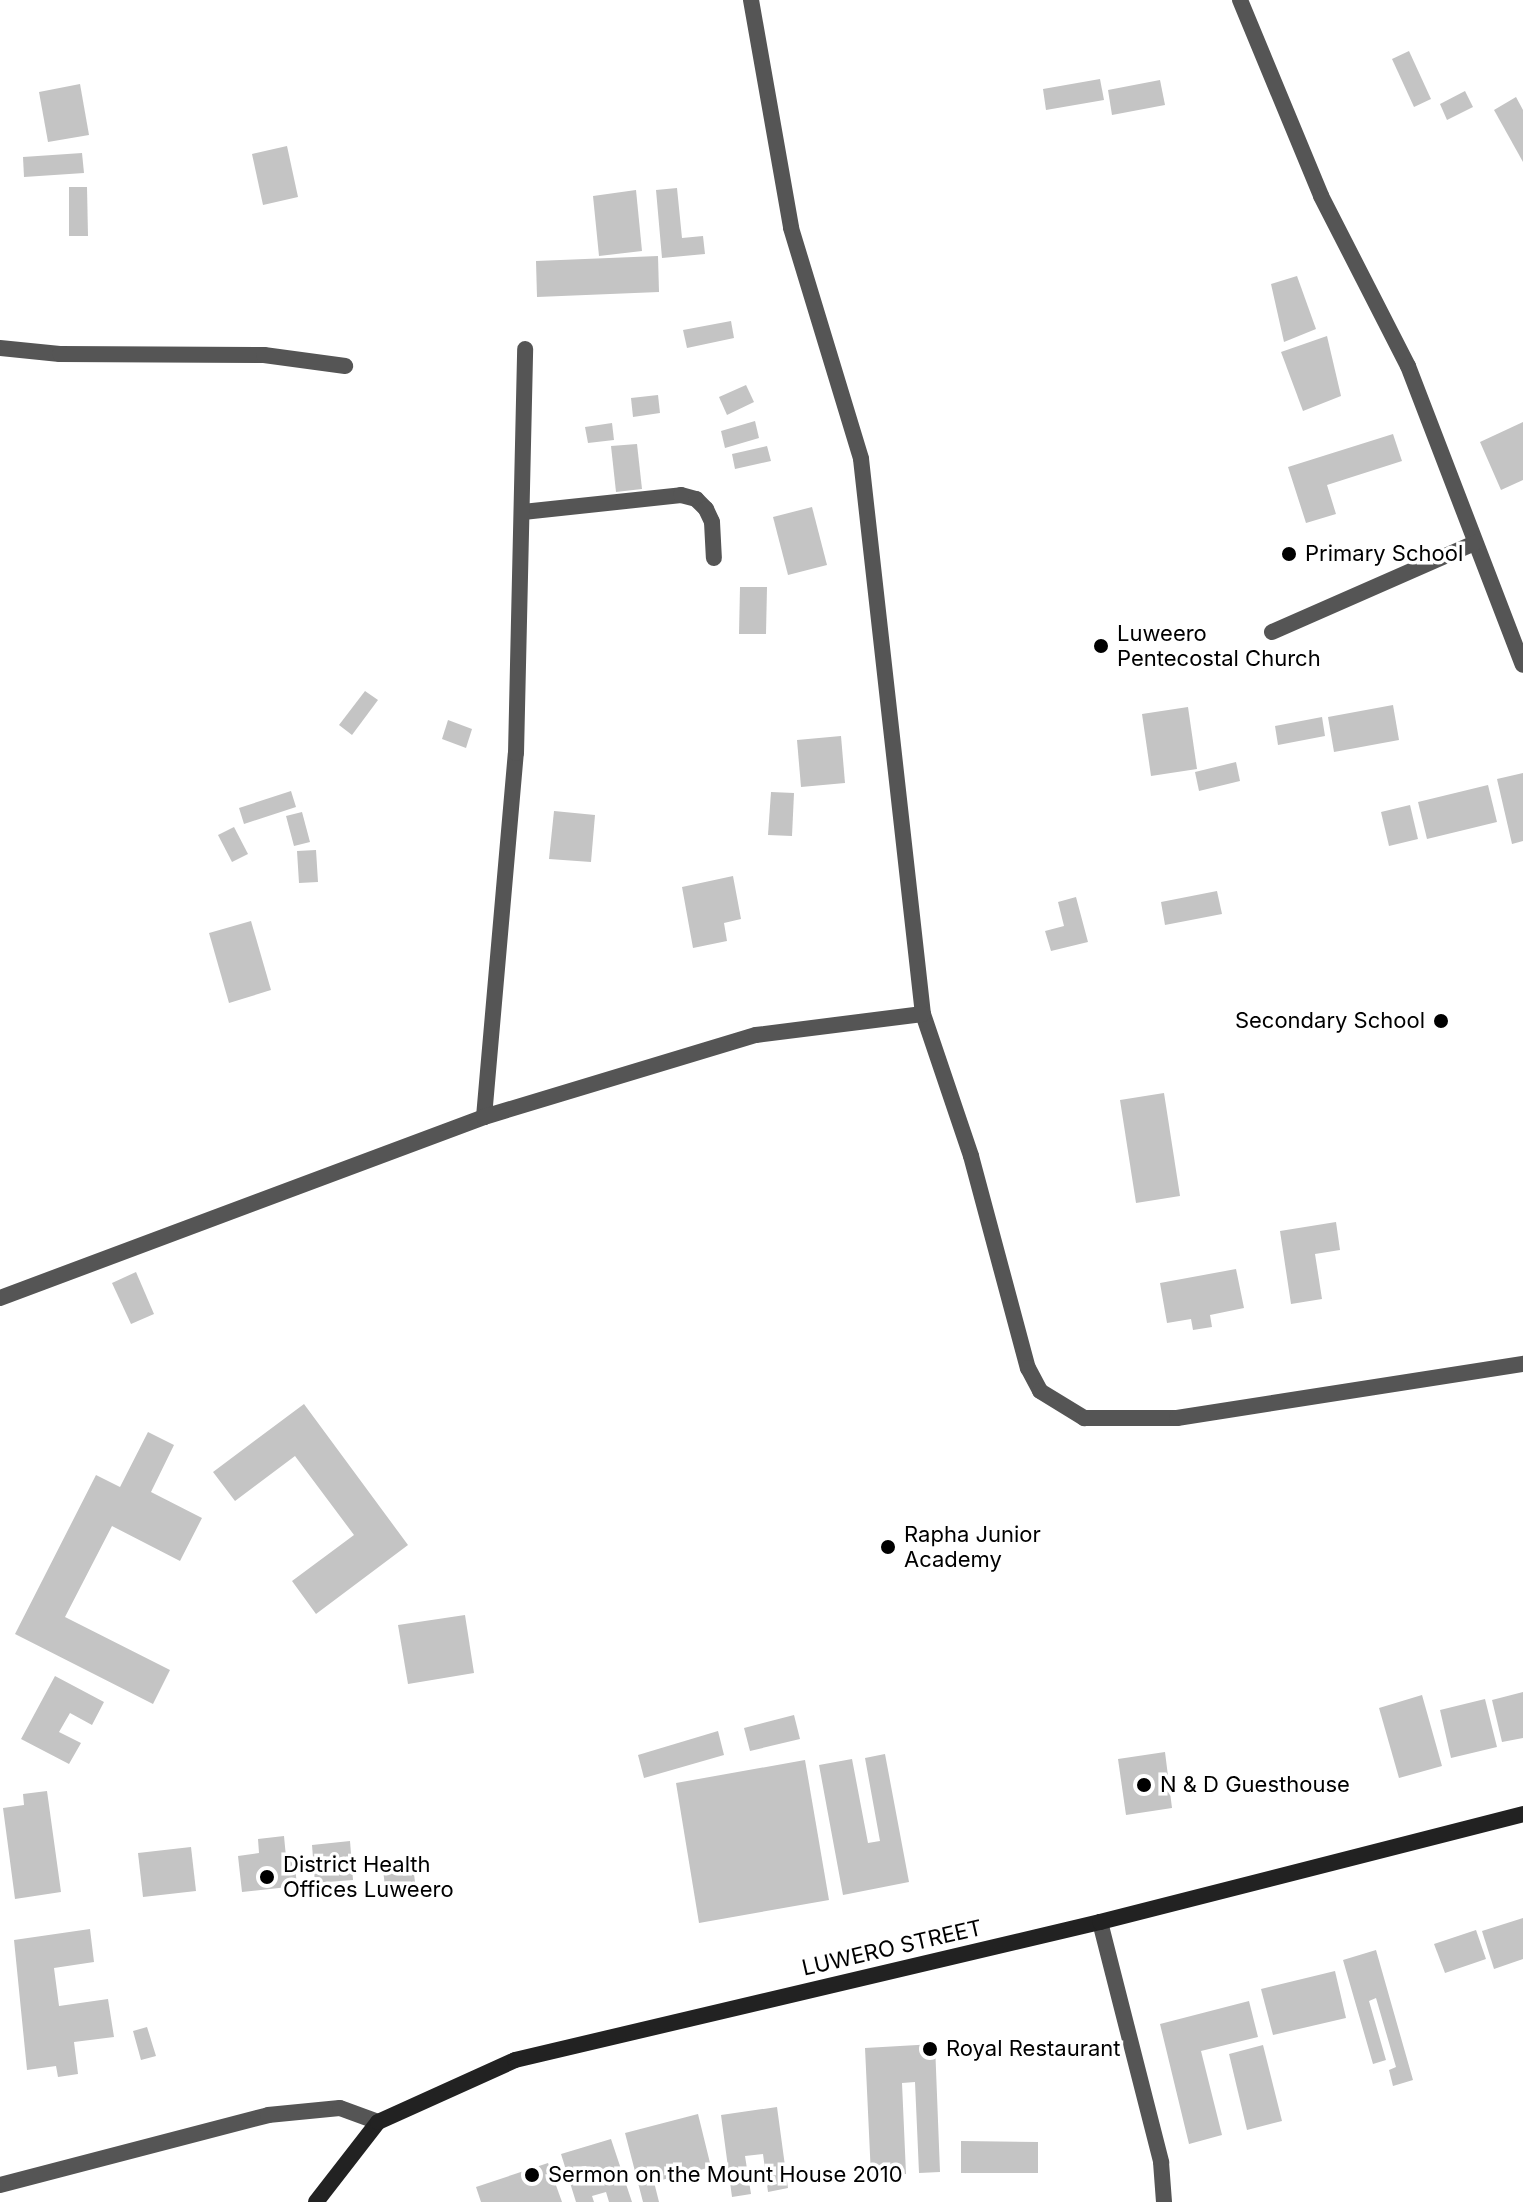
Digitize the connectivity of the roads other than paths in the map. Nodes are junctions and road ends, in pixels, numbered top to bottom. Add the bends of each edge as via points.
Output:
1 (751, 0) edge
2 (1240, 0) edge
3 (0, 348) edge
4 (525, 349) dead end
5 (345, 366) dead end
6 (523, 512) junction
7 (1475, 543) junction
8 (714, 558) dead end
9 (1272, 632) dead end
10 (1523, 665) edge
11 (923, 1014) junction
12 (484, 1117) junction
13 (0, 1298) edge
14 (1523, 1364) edge
15 (1523, 1814) edge
16 (1100, 1922) junction
17 (378, 2122) junction
18 (0, 2185) edge
19 (316, 2202) edge
20 (1164, 2202) edge

1 - 11 street via 791,228 861,459
2 - 7 street via 1321,196 1408,366
3 - 5 street via 60,354 264,355
4 - 6 street
6 - 8 street via 681,495 706,509
6 - 12 street via 516,753
7 - 9 street
7 - 10 street
11 - 12 street via 756,1035
11 - 14 street via 971,1156 1028,1368 1040,1391 1059,1407 1084,1418 1111,1421 1177,1418
12 - 13 street
15 - 16 main road, LUWERO STREET
16 - 17 main road, LUWERO STREET via 515,2060
16 - 20 street via 1161,2162
17 - 18 street via 340,2108 268,2115
17 - 19 main road, LUWERO STREET

